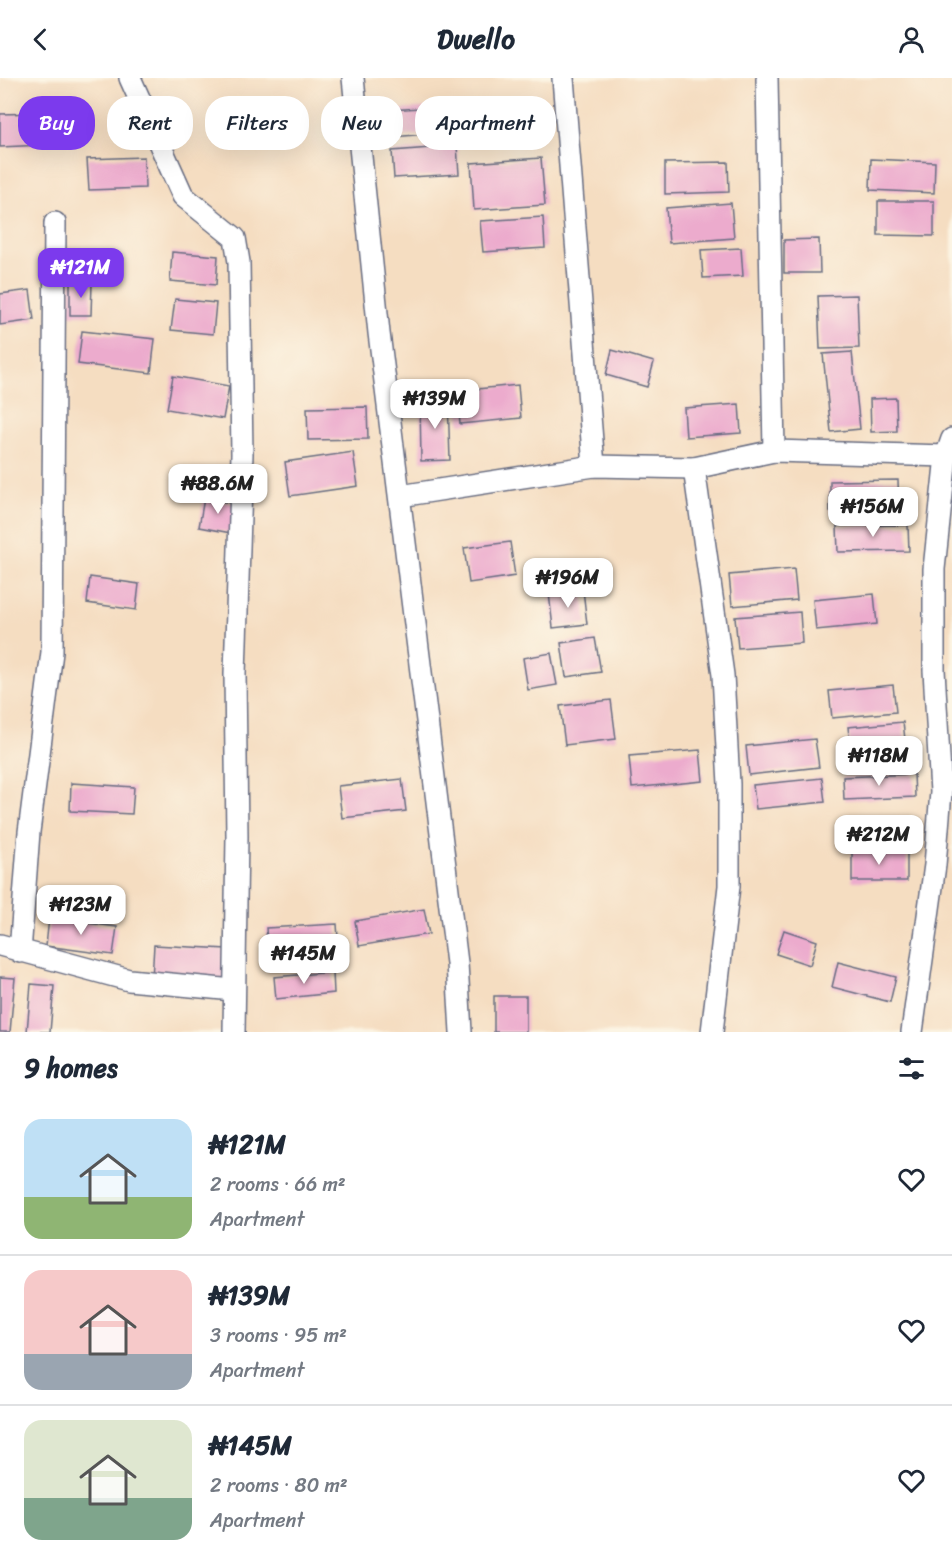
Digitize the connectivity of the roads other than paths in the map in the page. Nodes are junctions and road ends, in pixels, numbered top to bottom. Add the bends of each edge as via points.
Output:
1 (130, 78) edge
2 (353, 78) edge
3 (563, 78) edge
4 (767, 78) edge
5 (55, 223) dead end
6 (949, 448) edge
7 (774, 452) junction
8 (594, 466) junction
9 (694, 468) junction
10 (400, 496) junction
11 (0, 945) edge
12 (20, 952) junction
13 (233, 990) junction
14 (234, 1032) edge
15 (461, 1032) edge
16 (712, 1032) edge
17 (912, 1032) edge

1 - 13 street via 183,196 235,238 239,262 242,454 235,674 237,836
2 - 10 street
3 - 8 street
4 - 7 street
5 - 12 street via 52,652
6 - 7 street
6 - 17 street via 934,569 934,670 941,792
7 - 9 street
8 - 9 street
8 - 10 street
9 - 16 street via 723,675 729,784 729,886
10 - 15 street via 457,963
11 - 12 street
12 - 13 street via 129,980
13 - 14 street

